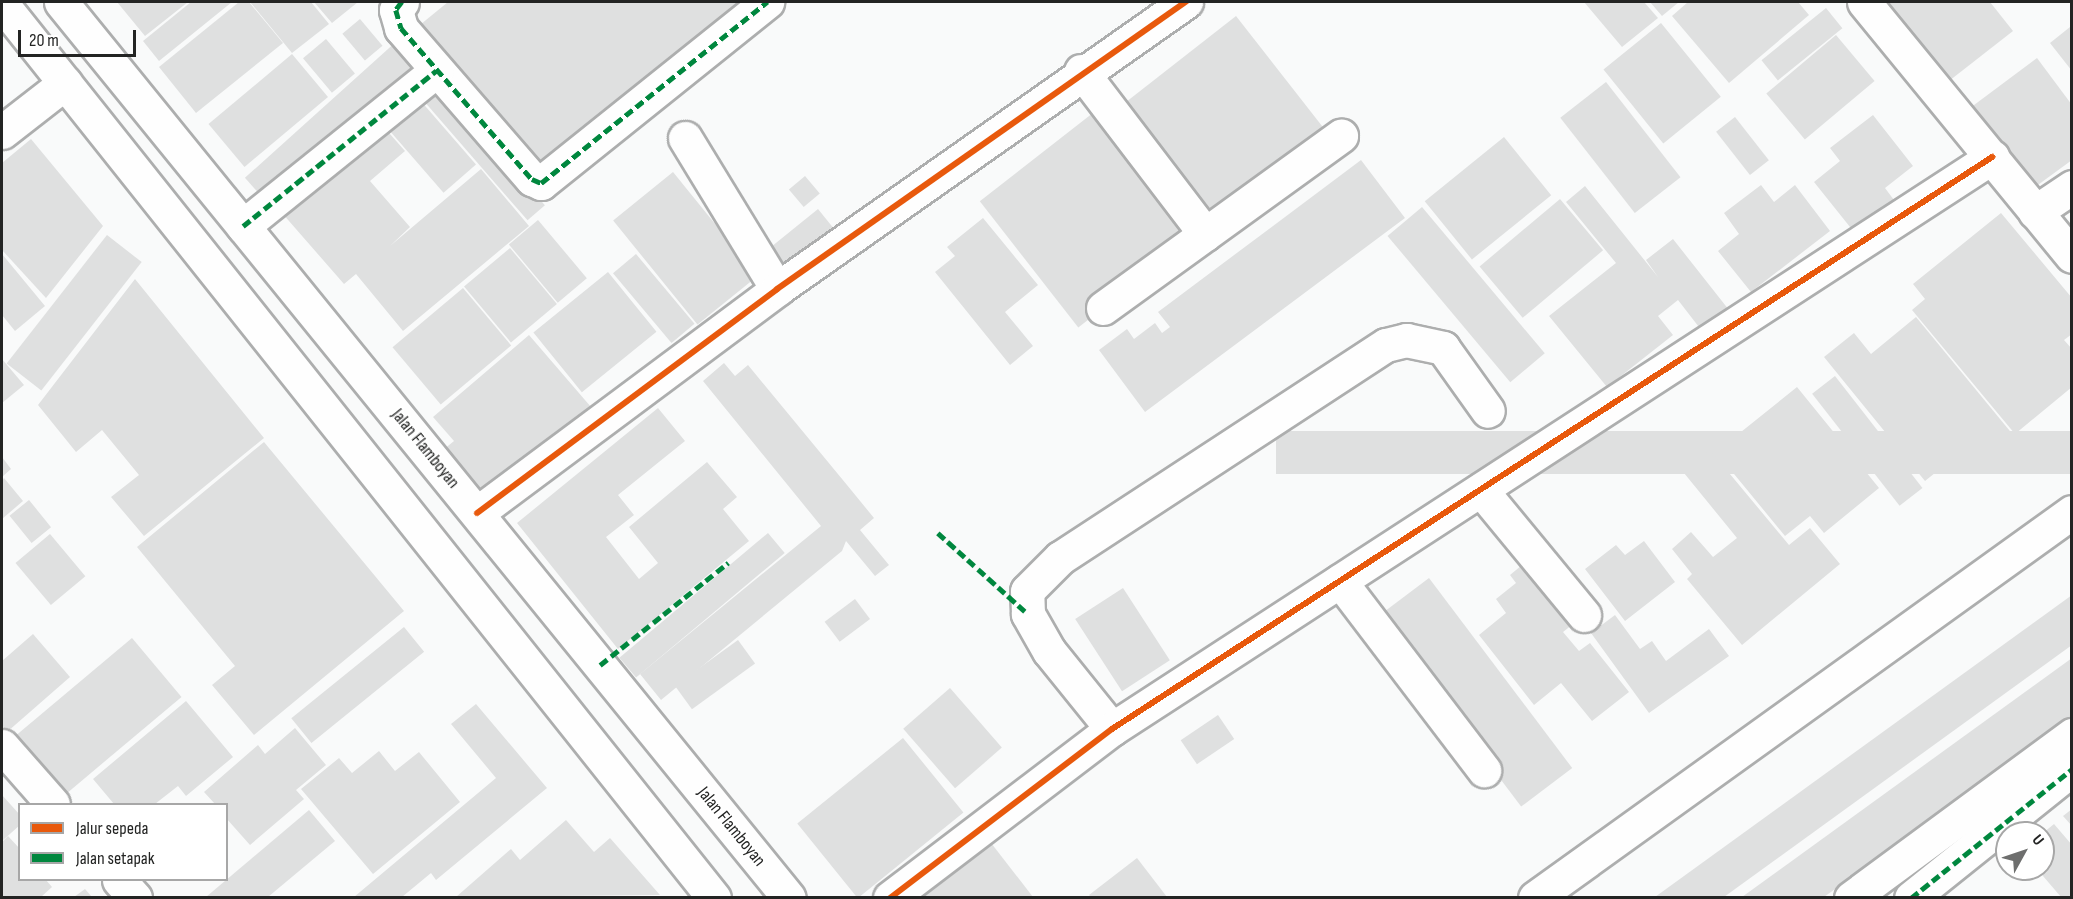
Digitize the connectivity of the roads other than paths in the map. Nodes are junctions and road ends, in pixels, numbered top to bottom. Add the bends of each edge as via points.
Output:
1 (61, 2) edge
2 (402, 2) edge
3 (766, 2) edge
4 (1186, 2) edge
5 (1864, 2) edge
6 (2, 4) edge
7 (436, 71) junction
8 (1081, 71) junction
9 (65, 83) junction
10 (2, 132) edge
11 (1341, 136) dead end
12 (685, 138) dead end
13 (1992, 158) junction
14 (2072, 187) edge
15 (2035, 212) junction
16 (243, 226) junction
17 (1205, 234) junction
18 (2072, 256) edge
19 (777, 289) junction
20 (1103, 308) dead end
21 (1488, 411) dead end
22 (1481, 490) junction
23 (2072, 512) edge
24 (477, 513) junction
25 (1341, 581) junction
26 (1584, 615) dead end
27 (1112, 729) junction
28 (2072, 735) edge
29 (2, 746) edge
30 (2072, 769) edge
31 (1484, 770) dead end
32 (52, 803) edge
33 (121, 881) edge
34 (135, 897) edge
35 (714, 897) edge
36 (789, 897) edge
37 (890, 897) edge
38 (1535, 897) edge
39 (1851, 897) edge
40 (1911, 897) edge

1 - 16 street, Jalan Flamboyan
2 - 7 street via 396,10 401,28
3 - 7 street via 541,183
4 - 8 street
5 - 13 street
6 - 9 street
7 - 16 street
8 - 17 street
8 - 19 street
9 - 10 street
9 - 35 street
11 - 17 street
12 - 19 street
13 - 15 street
13 - 22 street
14 - 15 street
15 - 18 street
16 - 24 street, Jalan Flamboyan
17 - 20 street
19 - 24 street
21 - 27 street via 1443,348 1406,340 1386,345 1060,558 1027,591 1028,614 1049,651
22 - 25 street
22 - 26 street
23 - 38 street
24 - 36 street, Jalan Flamboyan
25 - 27 street
25 - 31 street
27 - 37 street
28 - 39 street
29 - 32 street
30 - 40 street
33 - 34 street

